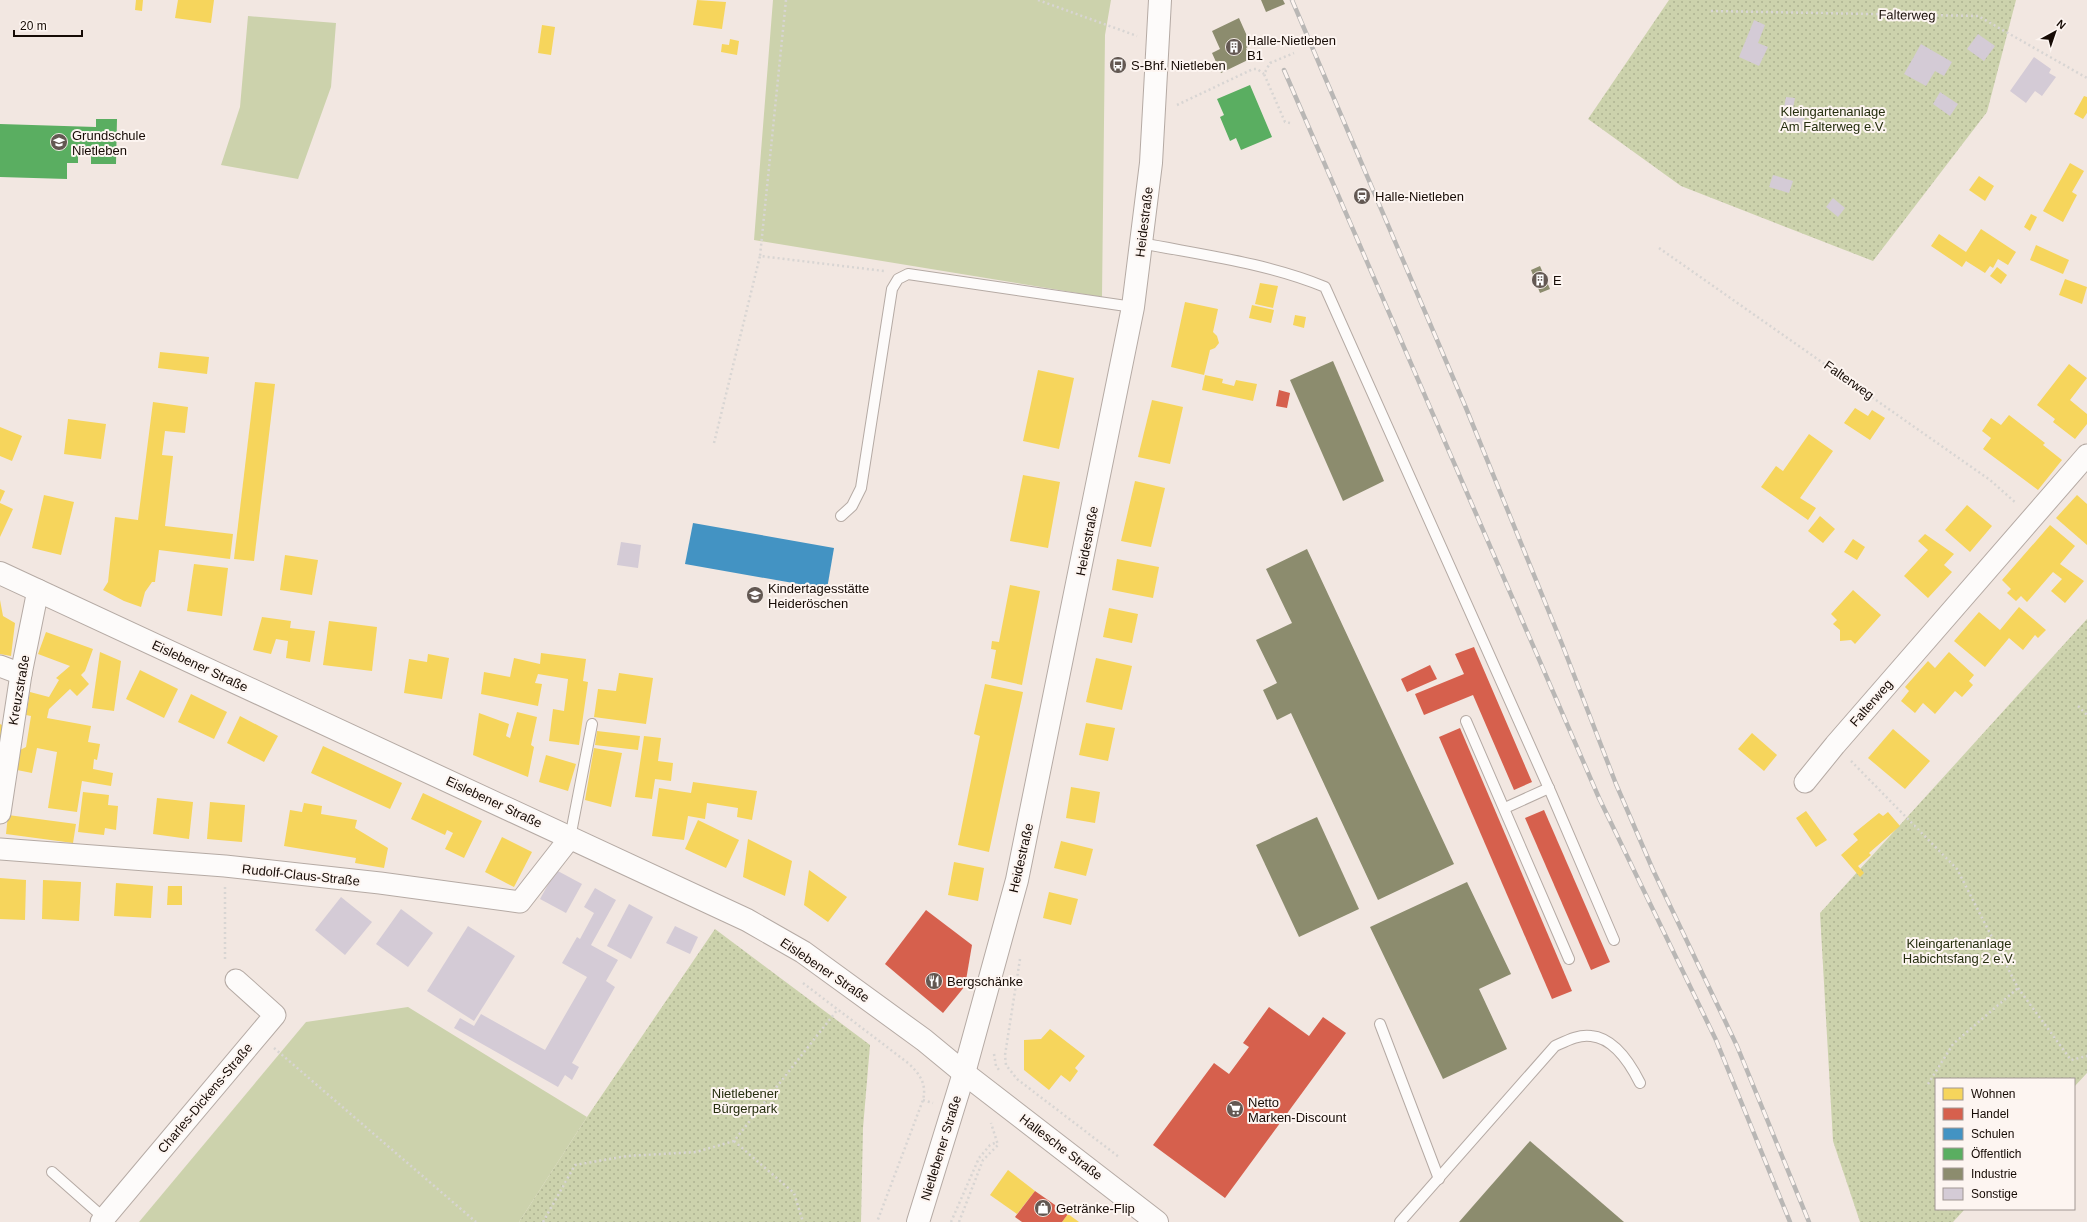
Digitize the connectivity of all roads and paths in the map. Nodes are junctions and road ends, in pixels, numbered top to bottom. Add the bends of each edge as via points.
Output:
1 (786, 0) edge
2 (1038, 0) edge
3 (1160, 0) edge
4 (1711, 11) dead end
5 (1158, 44) junction
6 (1294, 53) dead end
7 (1264, 74) junction
8 (2087, 78) edge
9 (1154, 116) junction
10 (1290, 123) dead end
11 (1141, 243) junction
12 (1660, 248) dead end
13 (760, 256) junction
14 (908, 274) junction
15 (1134, 307) junction
16 (714, 443) dead end
17 (2087, 455) edge
18 (841, 516) dead end
19 (2033, 518) junction
20 (0, 572) edge
21 (38, 590) junction
22 (0, 666) edge
23 (21, 674) junction
24 (2078, 706) dead end
25 (2087, 715) edge
26 (1466, 721) dead end
27 (592, 724) dead end
28 (1835, 745) junction
29 (1805, 782) dead end
30 (1549, 788) junction
31 (1505, 808) junction
32 (0, 813) edge
33 (570, 838) junction
34 (0, 849) edge
35 (225, 866) junction
36 (1614, 940) dead end
37 (1021, 958) dead end
38 (1570, 959) dead end
39 (236, 980) joint
40 (2018, 988) junction
41 (838, 1009) dead end
42 (1380, 1024) dead end
43 (259, 1035) junction
44 (994, 1052) dead end
45 (2087, 1056) edge
46 (908, 1063) dead end
47 (964, 1073) junction
48 (1001, 1073) dead end
49 (1640, 1083) dead end
50 (1928, 1084) dead end
51 (990, 1121) dead end
52 (734, 1141) junction
53 (997, 1142) junction
54 (1119, 1157) dead end
55 (52, 1172) dead end
56 (1439, 1179) junction
57 (102, 1220) edge
58 (476, 1222) edge
59 (543, 1222) edge
60 (803, 1222) edge
61 (877, 1222) edge
62 (918, 1222) edge
63 (951, 1222) edge
64 (959, 1222) edge
65 (1157, 1222) edge
66 (1400, 1222) edge

1 - 13 path
2 - 5 path
3 - 5 street, Heidestraße
4 - 8 path, Falterweg via 1978,16
5 - 9 street, Heidestraße
6 - 7 path via 1270,63
7 - 9 path via 1258,69 1253,69
7 - 10 path via 1285,122
9 - 11 street, Heidestraße
11 - 15 street, Heidestraße
11 - 30 lane via 1260,267 1325,287
12 - 19 path, Falterweg via 1990,480
13 - 14 path
13 - 16 path
14 - 15 lane
14 - 18 lane via 898,279 892,289 861,488 852,506
15 - 47 street, Heidestraße via 1017,880
17 - 19 street, Falterweg
19 - 28 street, Falterweg
20 - 21 street, Eislebener Straße
21 - 23 street, Kreuzstraße
21 - 33 street, Eislebener Straße
22 - 23 street
23 - 32 street, Kreuzstraße
24 - 25 path
26 - 31 lane
27 - 33 lane
28 - 29 street, Falterweg
28 - 40 path via 1957,869
30 - 31 lane
30 - 36 lane
31 - 38 lane
33 - 35 street, Rudolf-Claus-Straße via 520,902
33 - 47 street, Eislebener Straße via 747,920 803,952 924,1040
34 - 35 street, Rudolf-Claus-Straße
35 - 39 path via 226,968
37 - 54 path via 1006,1044 1006,1065 1016,1078
39 - 43 street, Charles-Dickens-Straße via 275,1015
40 - 45 path via 2071,1060
40 - 50 path via 1954,1044
41 - 52 path
42 - 56 lane
43 - 57 street, Charles-Dickens-Straße
43 - 58 path
44 - 48 path via 996,1066
46 - 61 path via 918,1073 925,1091
47 - 62 street, Nietlebener Straße
47 - 65 street, Hallesche Straße
49 - 56 lane via 1630,1063 1605,1041 1590,1036 1569,1039 1556,1046
51 - 53 path
52 - 59 path via 696,1152 627,1156 575,1165
52 - 60 path via 794,1192
53 - 63 path via 990,1145 979,1158
53 - 64 path via 998,1145 983,1160
55 - 57 lane
56 - 66 lane

